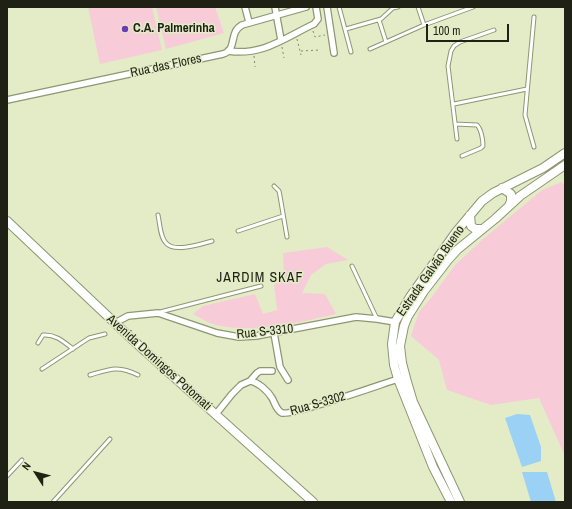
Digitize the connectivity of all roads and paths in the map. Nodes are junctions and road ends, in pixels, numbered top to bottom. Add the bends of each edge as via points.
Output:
1 (245, 7) edge
2 (275, 7) edge
3 (316, 7) edge
4 (327, 7) edge
5 (339, 7) edge
6 (398, 7) edge
7 (418, 7) edge
8 (456, 7) edge
9 (474, 7) edge
10 (302, 8) edge
11 (457, 12) junction
12 (277, 15) junction
13 (534, 17) dead end
14 (379, 20) junction
15 (249, 22) junction
16 (311, 25) junction
17 (424, 25) junction
18 (346, 29) junction
19 (494, 30) dead end
20 (296, 33) junction
21 (331, 34) junction
22 (281, 40) junction
23 (386, 42) junction
24 (370, 49) dead end
25 (320, 50) dead end
26 (228, 51) junction
27 (254, 51) junction
28 (300, 51) junction
29 (351, 52) dead end
30 (334, 54) dead end
31 (301, 55) dead end
32 (284, 58) dead end
33 (255, 67) dead end
34 (527, 89) junction
35 (7, 100) edge
36 (454, 104) junction
37 (455, 124) junction
38 (458, 139) dead end
39 (534, 146) dead end
40 (565, 153) edge
41 (462, 156) dead end
42 (565, 165) edge
43 (274, 186) dead end
44 (502, 188) junction
45 (508, 206) junction
46 (158, 215) dead end
47 (470, 215) junction
48 (283, 216) junction
49 (7, 221) edge
50 (482, 229) junction
51 (238, 231) dead end
52 (287, 237) dead end
53 (212, 241) dead end
54 (352, 266) dead end
55 (261, 286) dead end
56 (158, 313) junction
57 (377, 319) junction
58 (395, 322) junction
59 (115, 323) junction
60 (274, 332) junction
61 (105, 334) dead end
62 (38, 343) dead end
63 (73, 349) junction
64 (42, 369) dead end
65 (272, 371) dead end
66 (90, 375) dead end
67 (138, 375) dead end
68 (288, 380) dead end
69 (398, 380) junction
70 (250, 381) junction
71 (216, 414) junction
72 (110, 439) dead end
73 (22, 460) dead end
74 (7, 476) edge
75 (53, 502) edge
76 (313, 502) edge
77 (451, 502) edge
78 (460, 502) edge

1 - 15 street
2 - 12 street
3 - 16 street via 318,19
4 - 21 street
5 - 18 lane
6 - 14 lane
7 - 17 lane
8 - 11 lane
9 - 11 lane
10 - 12 street
11 - 17 lane
12 - 15 street
12 - 22 street
13 - 34 lane
14 - 18 lane
14 - 23 lane
15 - 26 street via 235,30 232,46
16 - 20 street
16 - 21 path via 315,37
17 - 23 lane
18 - 29 lane
19 - 36 lane via 460,42 451,51 448,66
20 - 22 street
20 - 28 path
21 - 30 street
22 - 27 street via 265,49
22 - 32 path
23 - 24 lane
25 - 28 path
26 - 27 street
26 - 35 street, Rua das Flores
27 - 33 path
28 - 31 path
34 - 36 lane
34 - 39 lane via 525,115
36 - 37 lane
37 - 38 lane
37 - 41 lane via 477,125 483,143 481,148
40 - 44 main road, Estrada Galvão Bueno via 543,168
42 - 45 main road, Estrada Galvão Bueno
43 - 48 lane via 279,191
44 - 45 main road via 510,194 511,201
44 - 47 main road, Estrada Galvão Bueno via 482,201
45 - 50 main road, Estrada Galvão Bueno
46 - 53 lane via 162,236 166,244 174,248
47 - 50 main road via 471,226
47 - 58 main road, Estrada Galvão Bueno
48 - 51 lane
48 - 52 lane
49 - 59 main road, Avenida Domingos Potomati
50 - 78 main road, Estrada Galvão Bueno via 457,250 437,274 408,316 400,337 402,363 413,402
54 - 57 lane
55 - 56 lane
56 - 59 street, Rua S-3310 via 128,316
56 - 60 street, Rua S-3310 via 231,336 256,336
57 - 58 street, Rua S-3310
57 - 60 street, Rua S-3310 via 356,317
58 - 69 main road, Estrada Galvão Bueno via 392,344
59 - 71 main road, Avenida Domingos Potomati
60 - 68 street via 280,367
61 - 63 lane via 89,338
62 - 63 lane via 43,335 51,335
63 - 64 lane
65 - 70 street via 260,371
66 - 67 lane via 118,368 127,369
69 - 70 street, Rua S-3302 via 286,413 280,412 269,394
69 - 77 main road, Estrada Galvão Bueno via 430,460
70 - 71 street via 241,385
71 - 76 main road, Avenida Domingos Potomati
72 - 75 lane
73 - 74 lane

